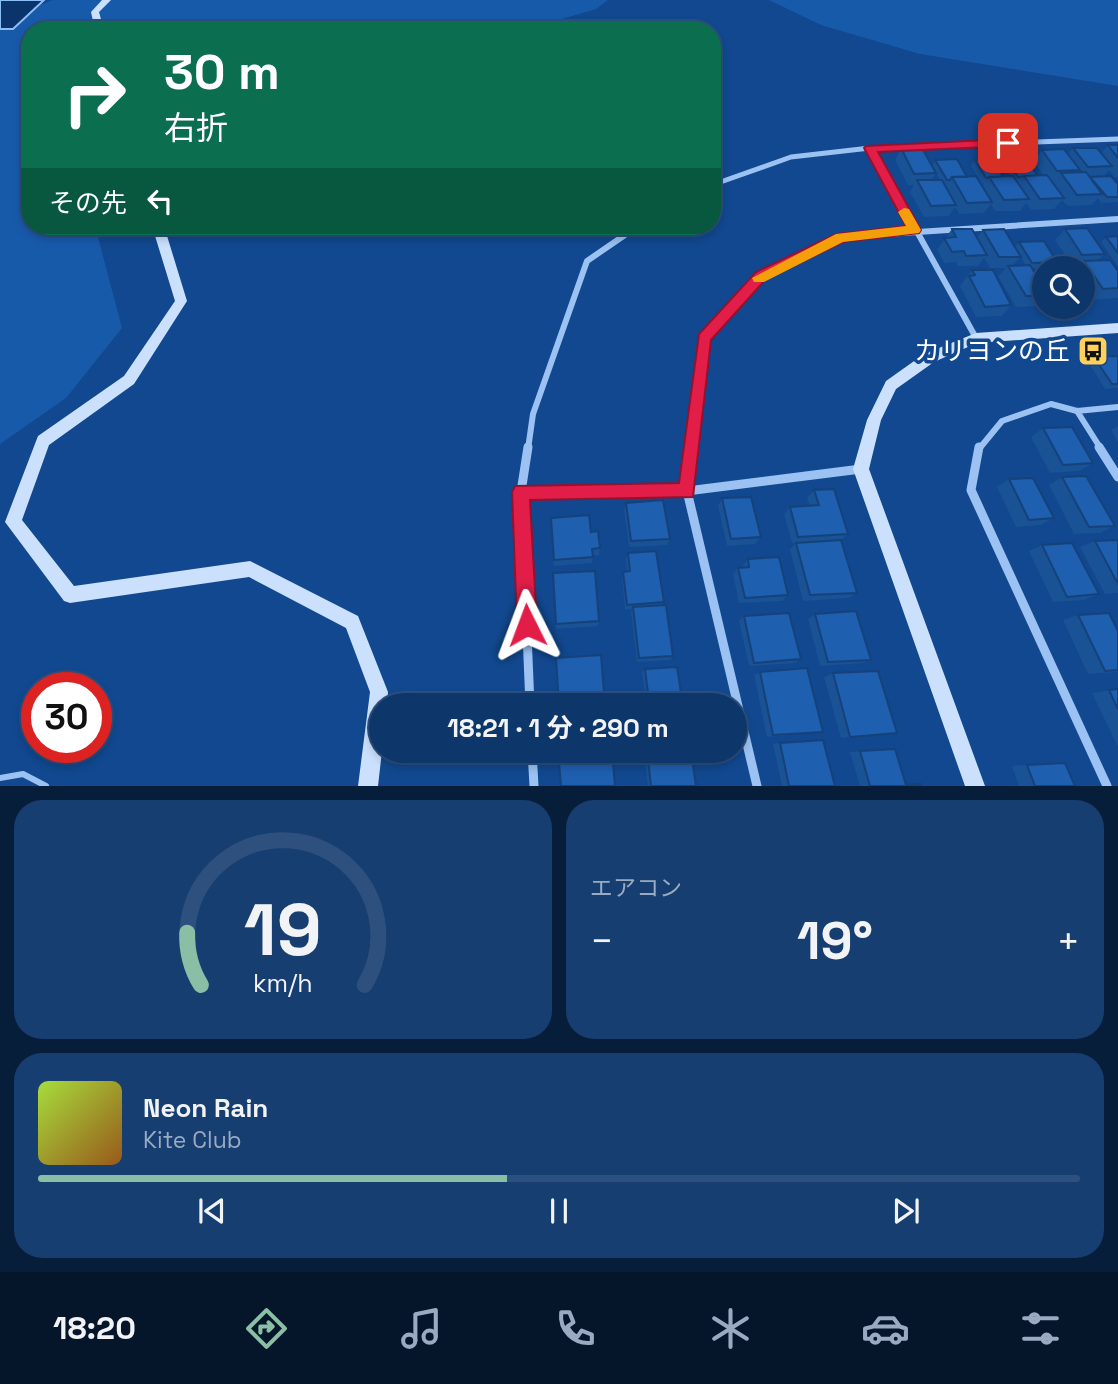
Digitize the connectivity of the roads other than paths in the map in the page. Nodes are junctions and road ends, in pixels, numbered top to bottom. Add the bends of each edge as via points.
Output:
1 (107, 0) edge
2 (98, 21) edge
3 (1118, 139) edge
4 (870, 148) junction
5 (721, 182) edge
6 (1118, 219) edge
7 (914, 230) junction
8 (161, 235) edge
9 (625, 235) edge
10 (1118, 328) edge
11 (976, 338) junction
12 (1118, 407) edge
13 (1077, 411) junction
14 (861, 469) junction
15 (1118, 477) edge
16 (687, 491) junction
17 (521, 492) junction
18 (529, 693) edge
19 (533, 763) edge
20 (0, 778) edge
21 (46, 786) edge
22 (368, 786) edge
23 (534, 786) edge
24 (757, 786) edge
25 (975, 786) edge
26 (1107, 786) edge

1 - 2 street via 95,12
3 - 4 street
4 - 5 street via 790,157
4 - 7 street
6 - 7 street
7 - 11 street
7 - 16 street via 840,237 761,276 704,338
8 - 22 street via 181,301 129,380 43,441 13,522 70,595 250,569 352,622 379,692
9 - 17 street via 587,261 533,414
10 - 11 street
11 - 14 street via 929,358 891,385 874,420
12 - 13 street
13 - 15 street
13 - 26 street via 1051,404 1002,421 981,444 971,490
14 - 16 street
14 - 25 street
16 - 17 street
16 - 24 street
17 - 18 street
19 - 23 street
20 - 21 lane via 23,775

